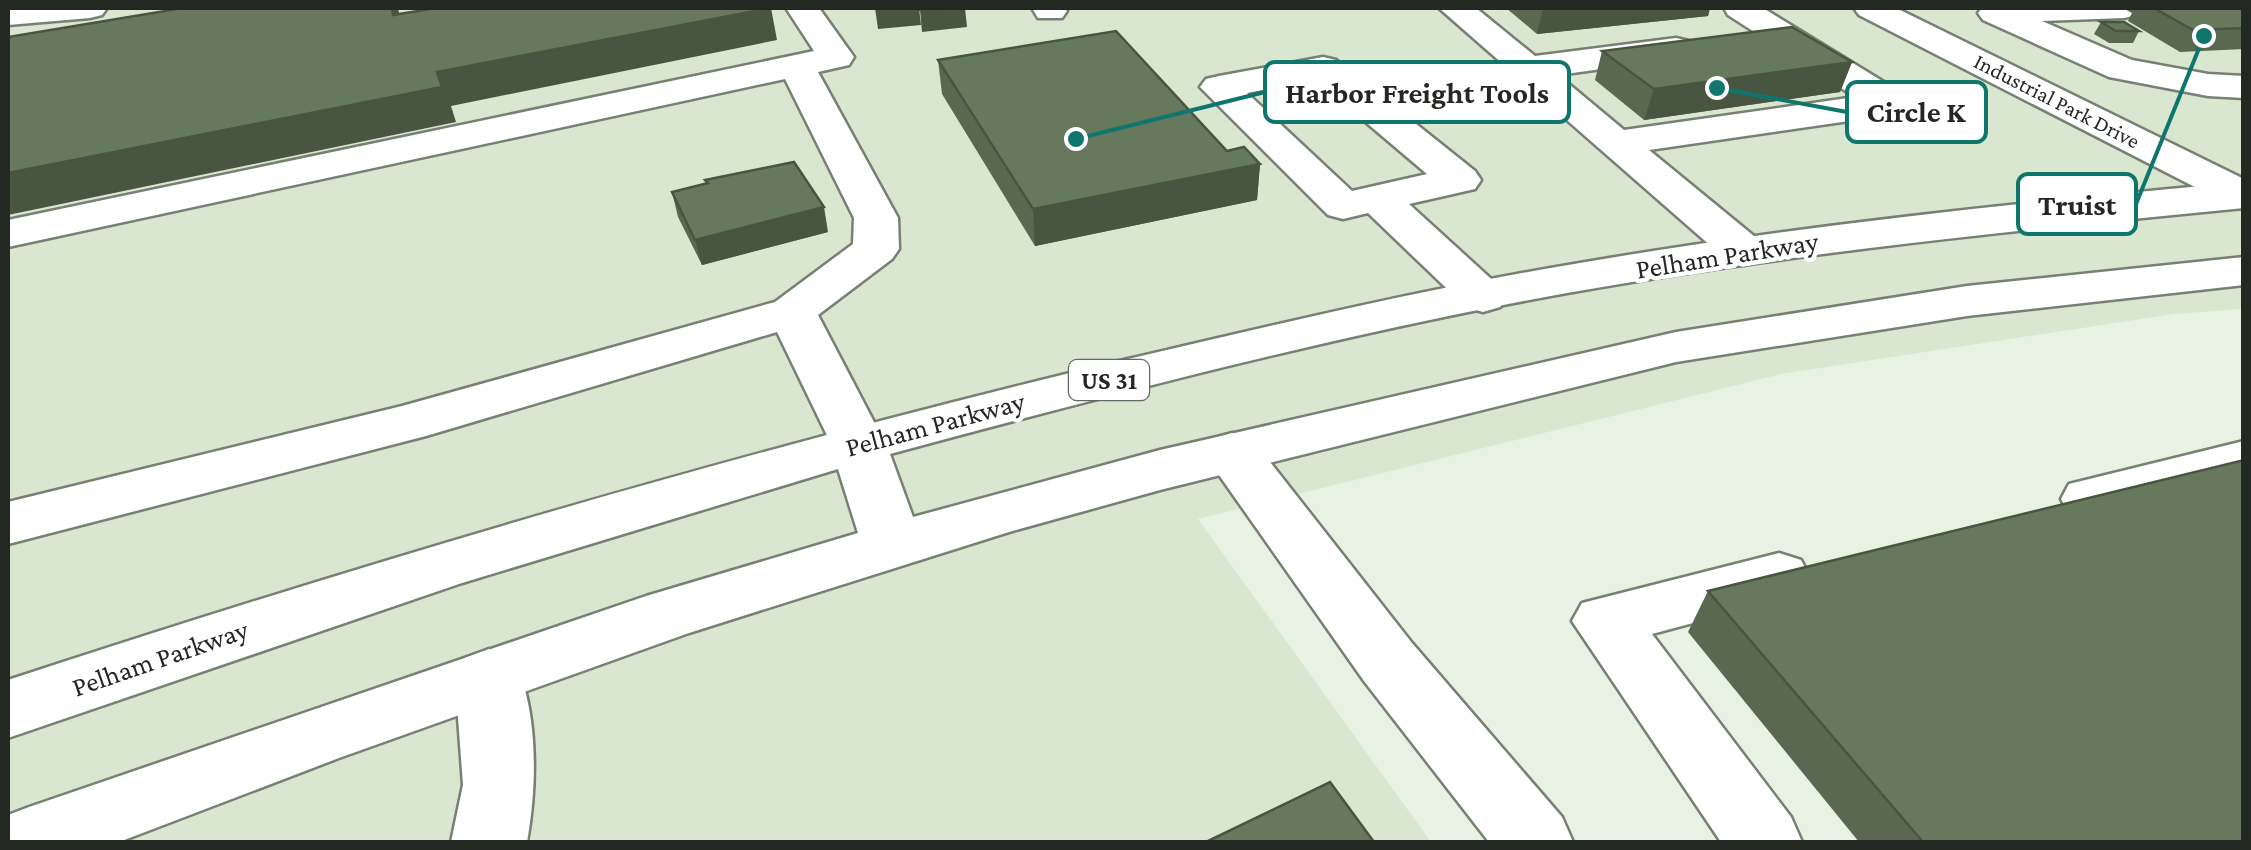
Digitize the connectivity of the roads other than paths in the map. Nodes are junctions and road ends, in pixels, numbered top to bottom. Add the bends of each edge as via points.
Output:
1 (90, 8) edge
2 (802, 8) edge
3 (1456, 8) edge
4 (2124, 8) edge
5 (2082, 10) edge
6 (1880, 11) edge
7 (1996, 13) junction
8 (8, 15) edge
9 (1707, 42) edge
10 (796, 65) junction
11 (1528, 68) junction
12 (2226, 86) edge
13 (1616, 143) junction
14 (2243, 195) edge
15 (1378, 198) junction
16 (8, 233) edge
17 (1744, 251) junction
18 (2244, 271) edge
19 (1483, 297) junction
20 (792, 312) junction
21 (858, 445) junction
22 (1232, 452) junction
23 (2244, 460) edge
24 (2030, 514) edge
25 (8, 523) edge
26 (894, 546) junction
27 (1837, 562) edge
28 (489, 677) junction
29 (8, 709) edge
30 (29, 842) edge
31 (489, 842) edge
32 (1535, 842) edge
33 (1764, 842) edge

1 - 8 main road
2 - 10 main road via 836,57
3 - 11 main road
4 - 5 main road
5 - 7 main road
5 - 12 main road
6 - 7 main road
6 - 14 main road, Industrial Park Drive
7 - 12 main road via 2122,70
9 - 11 main road via 1621,66
9 - 13 main road via 1783,35 1890,103 1750,114
10 - 16 main road
10 - 20 main road via 876,218 876,249
11 - 13 main road
13 - 17 main road
14 - 17 main road, Pelham Parkway / US 31
15 - 15 main road via 1460,180 1323,68 1220,87 1343,206
15 - 19 main road
17 - 19 main road, Pelham Parkway / US 31
18 - 22 main road via 1967,301 1676,347
19 - 21 main road, Pelham Parkway / US 31 via 1048,394
20 - 21 main road
20 - 25 main road via 406,423
21 - 26 main road
21 - 29 main road, Pelham Parkway / US 31 via 622,508
22 - 26 main road
22 - 32 main road via 1388,662
23 - 24 main road
26 - 28 main road
27 - 33 main road via 1605,621
28 - 30 main road
28 - 31 main road via 500,785

